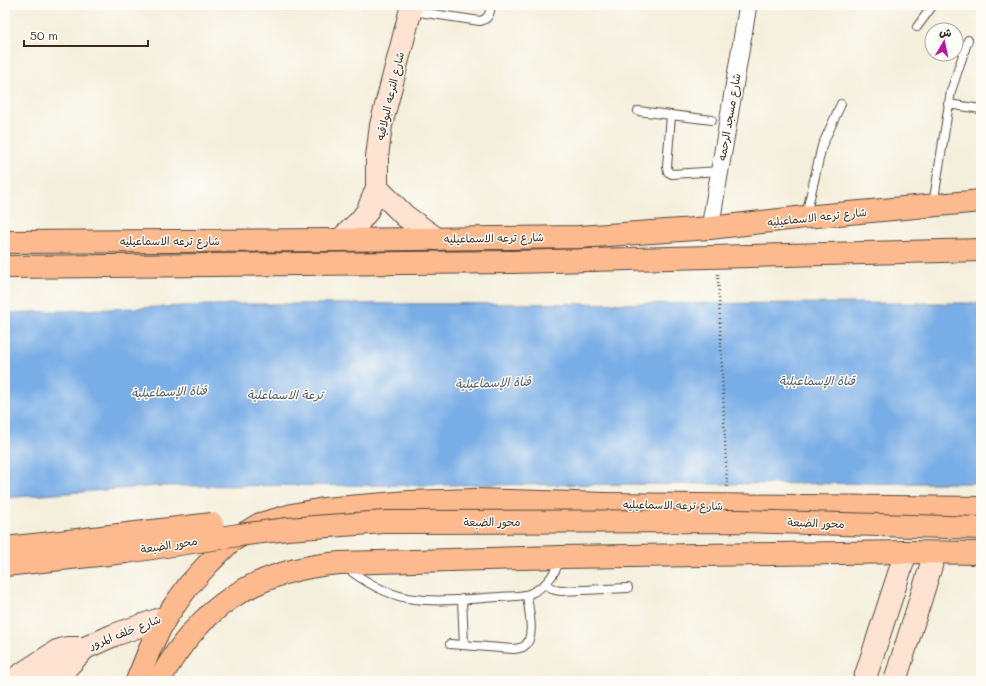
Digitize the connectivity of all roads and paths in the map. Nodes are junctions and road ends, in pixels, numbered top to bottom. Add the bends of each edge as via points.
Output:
1 (491, 5) edge
2 (748, 5) edge
3 (934, 5) edge
4 (411, 8) edge
5 (917, 27) dead end
6 (968, 40) dead end
7 (841, 104) dead end
8 (948, 104) junction
9 (981, 109) edge
10 (638, 111) dead end
11 (671, 115) junction
12 (712, 120) dead end
13 (720, 171) junction
14 (377, 188) junction
15 (981, 201) edge
16 (933, 205) junction
17 (805, 217) junction
18 (710, 228) junction
19 (437, 239) junction
20 (340, 240) junction
21 (5, 242) edge
22 (981, 250) edge
23 (5, 267) edge
24 (718, 269) dead end
25 (727, 487) dead end
26 (604, 504) junction
27 (981, 508) edge
28 (981, 528) edge
29 (5, 548) edge
30 (906, 552) junction
31 (935, 553) junction
32 (981, 553) edge
33 (561, 557) junction
34 (340, 563) junction
35 (5, 565) edge
36 (544, 584) junction
37 (628, 588) dead end
38 (527, 595) junction
39 (462, 599) junction
40 (166, 617) junction
41 (450, 644) dead end
42 (464, 645) junction
43 (85, 648) junction
44 (11, 681) edge
45 (48, 681) edge
46 (136, 681) edge
47 (159, 681) edge
48 (864, 681) edge
49 (895, 681) edge

1 - 4 lane via 488,17 480,21
2 - 13 street, شارع مسجد الرحمه
3 - 5 lane
4 - 14 street, شارع الترعه البولاقيه via 381,124
6 - 8 lane
7 - 17 lane via 822,146
8 - 9 lane
8 - 16 lane
10 - 11 lane
11 - 12 lane
11 - 13 lane via 668,172 672,174
13 - 18 street, شارع مسجد الرحمه
14 - 19 street via 405,216
14 - 20 street, شارع الترعه البولاقيه via 363,217
15 - 16 main road, شارع ترعه الاسماعيليه
16 - 17 main road, شارع ترعه الاسماعيليه
17 - 18 main road, شارع ترعه الاسماعيليه
18 - 19 main road, شارع ترعه الاسماعيليه via 580,237
19 - 20 main road, شارع ترعه الاسماعيليه
20 - 21 main road, شارع ترعه الاسماعيليه
22 - 23 main road via 512,262
24 - 25 path
26 - 27 main road, شارع ترعه الاسماعيليه
26 - 29 main road, bridge via 552,512 304,514
26 - 40 main road, شارع ترعه الاسماعيليه via 476,500 409,502 324,509 292,515 260,524 230,542 189,585
28 - 35 main road, محور الضبعة, bridge via 740,521 384,522 287,529 126,552
30 - 31 main road
30 - 33 main road
30 - 48 street
31 - 32 main road
31 - 49 street
33 - 34 main road
33 - 36 lane via 555,572
34 - 39 lane via 365,581 406,598
34 - 47 main road via 295,569 273,576 233,596 203,620 183,642
36 - 37 lane via 561,591
36 - 38 lane
38 - 39 lane
38 - 42 lane via 531,633 529,641 522,647 513,650
39 - 42 lane
40 - 43 street, شارع خلف المرور
40 - 46 main road, شارع ترعه الاسماعيليه
41 - 42 lane
43 - 44 street, شارع خلف المرور via 57,651
43 - 45 street, شارع خلف المرور via 67,667

